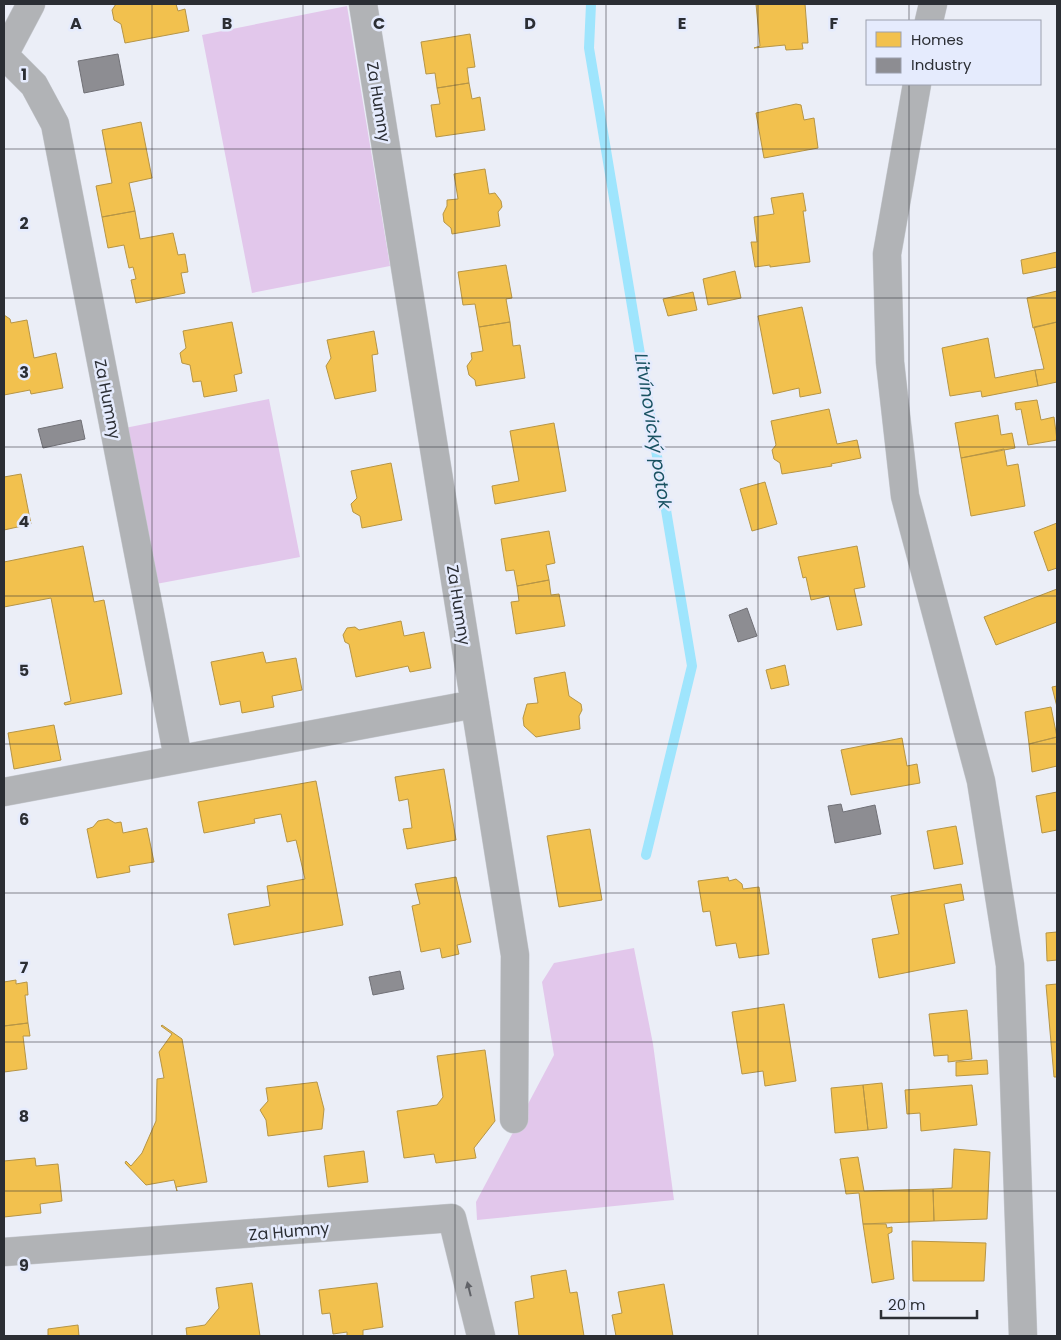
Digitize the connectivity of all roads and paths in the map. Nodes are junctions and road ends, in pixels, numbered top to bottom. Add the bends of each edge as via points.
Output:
1 (31, 4) edge
2 (363, 4) edge
3 (933, 4) edge
4 (929, 20) edge
5 (4, 55) edge
6 (917, 85) edge
7 (475, 704) junction
8 (178, 758) junction
9 (4, 792) edge
10 (514, 1119) dead end
11 (4, 1252) edge
12 (481, 1336) edge
13 (1023, 1336) edge

1 - 5 street, Za Humny
2 - 7 street, Za Humny
3 - 4 street
5 - 8 street, Za Humny via 34,85 55,124
6 - 13 street via 887,254 890,362 905,496 981,781 1010,965
7 - 8 street
7 - 10 street, Za Humny via 514,955
8 - 9 street
12 -> 11 street, Za Humny via 452,1218

